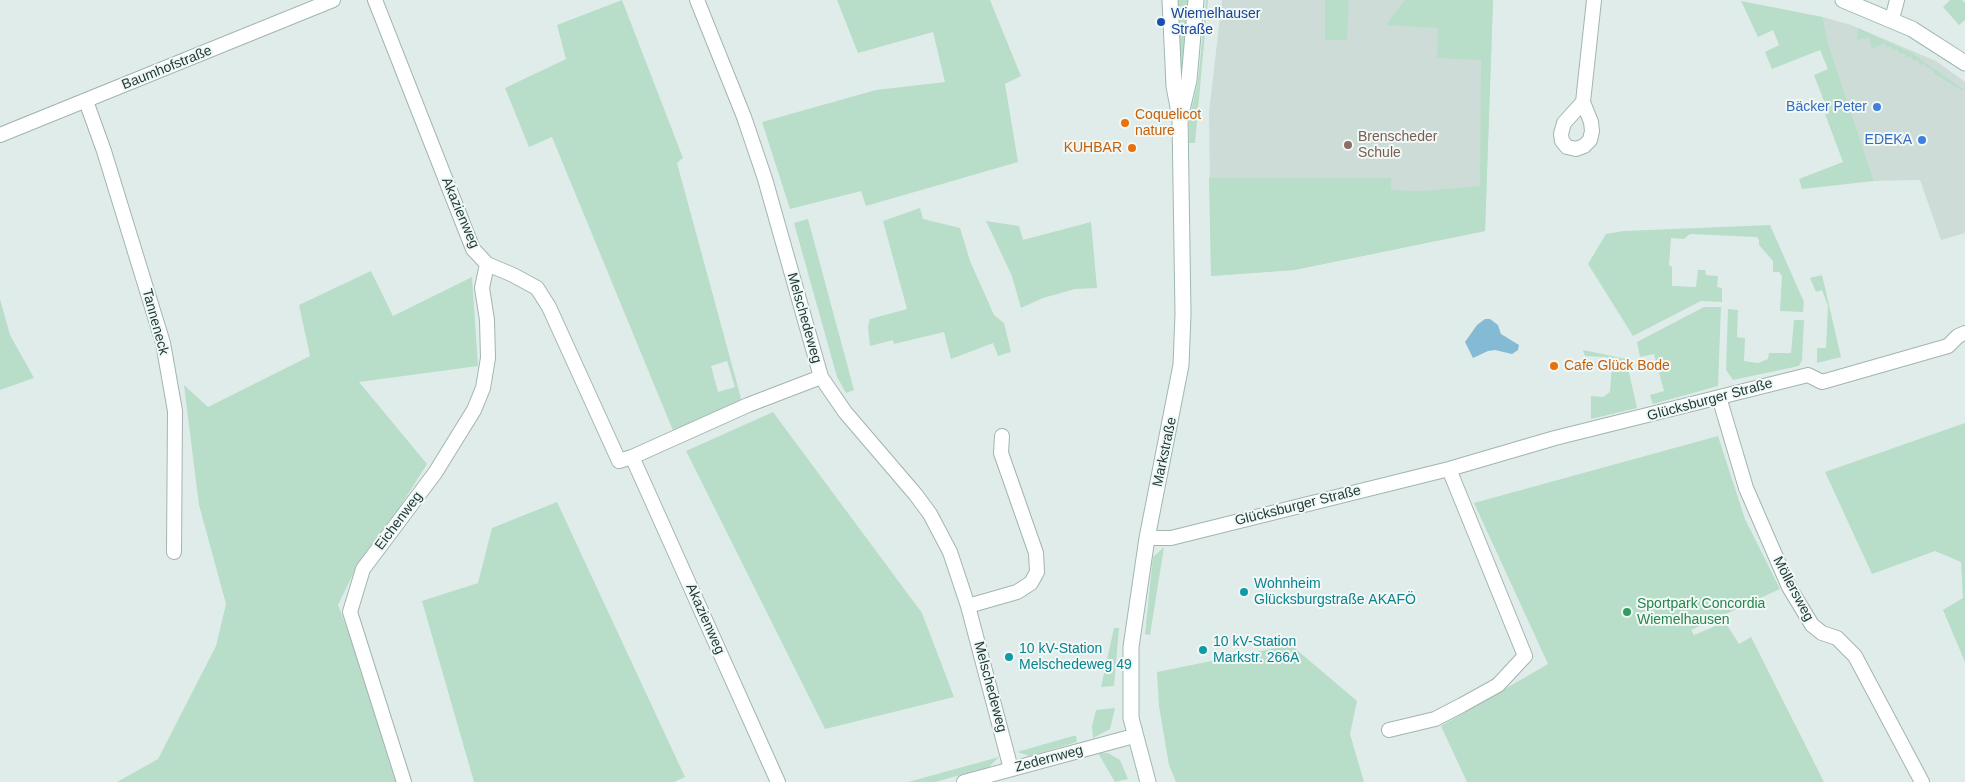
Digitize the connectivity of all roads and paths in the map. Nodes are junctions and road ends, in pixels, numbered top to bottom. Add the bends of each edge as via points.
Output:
1 (333, 0) edge
2 (375, 0) edge
3 (697, 0) edge
4 (1170, 0) edge
5 (1196, 0) edge
6 (1594, 0) edge
7 (1843, 0) edge
8 (1897, 0) edge
9 (1892, 19) junction
10 (1965, 63) edge
11 (86, 101) junction
12 (1583, 102) dead end
13 (1180, 118) junction
14 (0, 135) edge
15 (487, 264) junction
16 (1965, 333) edge
17 (821, 377) junction
18 (1719, 397) junction
19 (1002, 436) dead end
20 (632, 457) junction
21 (1449, 469) junction
22 (1147, 538) junction
23 (174, 552) dead end
24 (968, 606) junction
25 (1389, 730) dead end
26 (1134, 736) junction
27 (1011, 769) junction
28 (404, 782) edge
29 (778, 782) edge
30 (964, 782) edge
31 (1148, 782) edge
32 (1922, 782) edge

1 - 11 street, Baumhofstraße
2 - 15 street, Akazienweg via 473,249
3 - 17 street, Melschedeweg via 765,179
4 - 13 main road, Markstraße via 1174,86
5 - 13 main road, Markstraße via 1189,80
6 - 12 street
7 - 9 main road
8 - 9 street
9 - 10 main road
11 - 14 street, Baumhofstraße
11 - 23 street, Tanneneck via 163,344 175,410
13 - 22 main road, Markstraße via 1181,365
15 - 20 street, Akazienweg via 537,288 549,307 618,461
15 - 28 street, Eichenweg via 482,288 488,358 483,388 474,410 435,473 363,569 350,612
16 - 18 street, Glücksburger Straße via 1948,346 1822,382 1808,375
17 - 20 street via 748,405
17 - 24 street, Melschedeweg via 845,412 930,514 950,552
18 - 21 street, Glücksburger Straße via 1555,438
18 - 32 street, Möllersweg via 1746,488 1789,587 1812,625 1836,638 1855,656
19 - 24 street via 1001,453 1036,553 1037,572 1025,588
20 - 29 street, Akazienweg
21 - 22 street, Glücksburger Straße via 1171,538
21 - 25 street via 1525,656 1498,685 1435,719
22 - 26 main road, Markstraße via 1131,647 1130,696
24 - 27 street, Melschedeweg
26 - 27 street, Zedernweg
26 - 31 main road, Markstraße
27 - 30 street, Zedernweg

